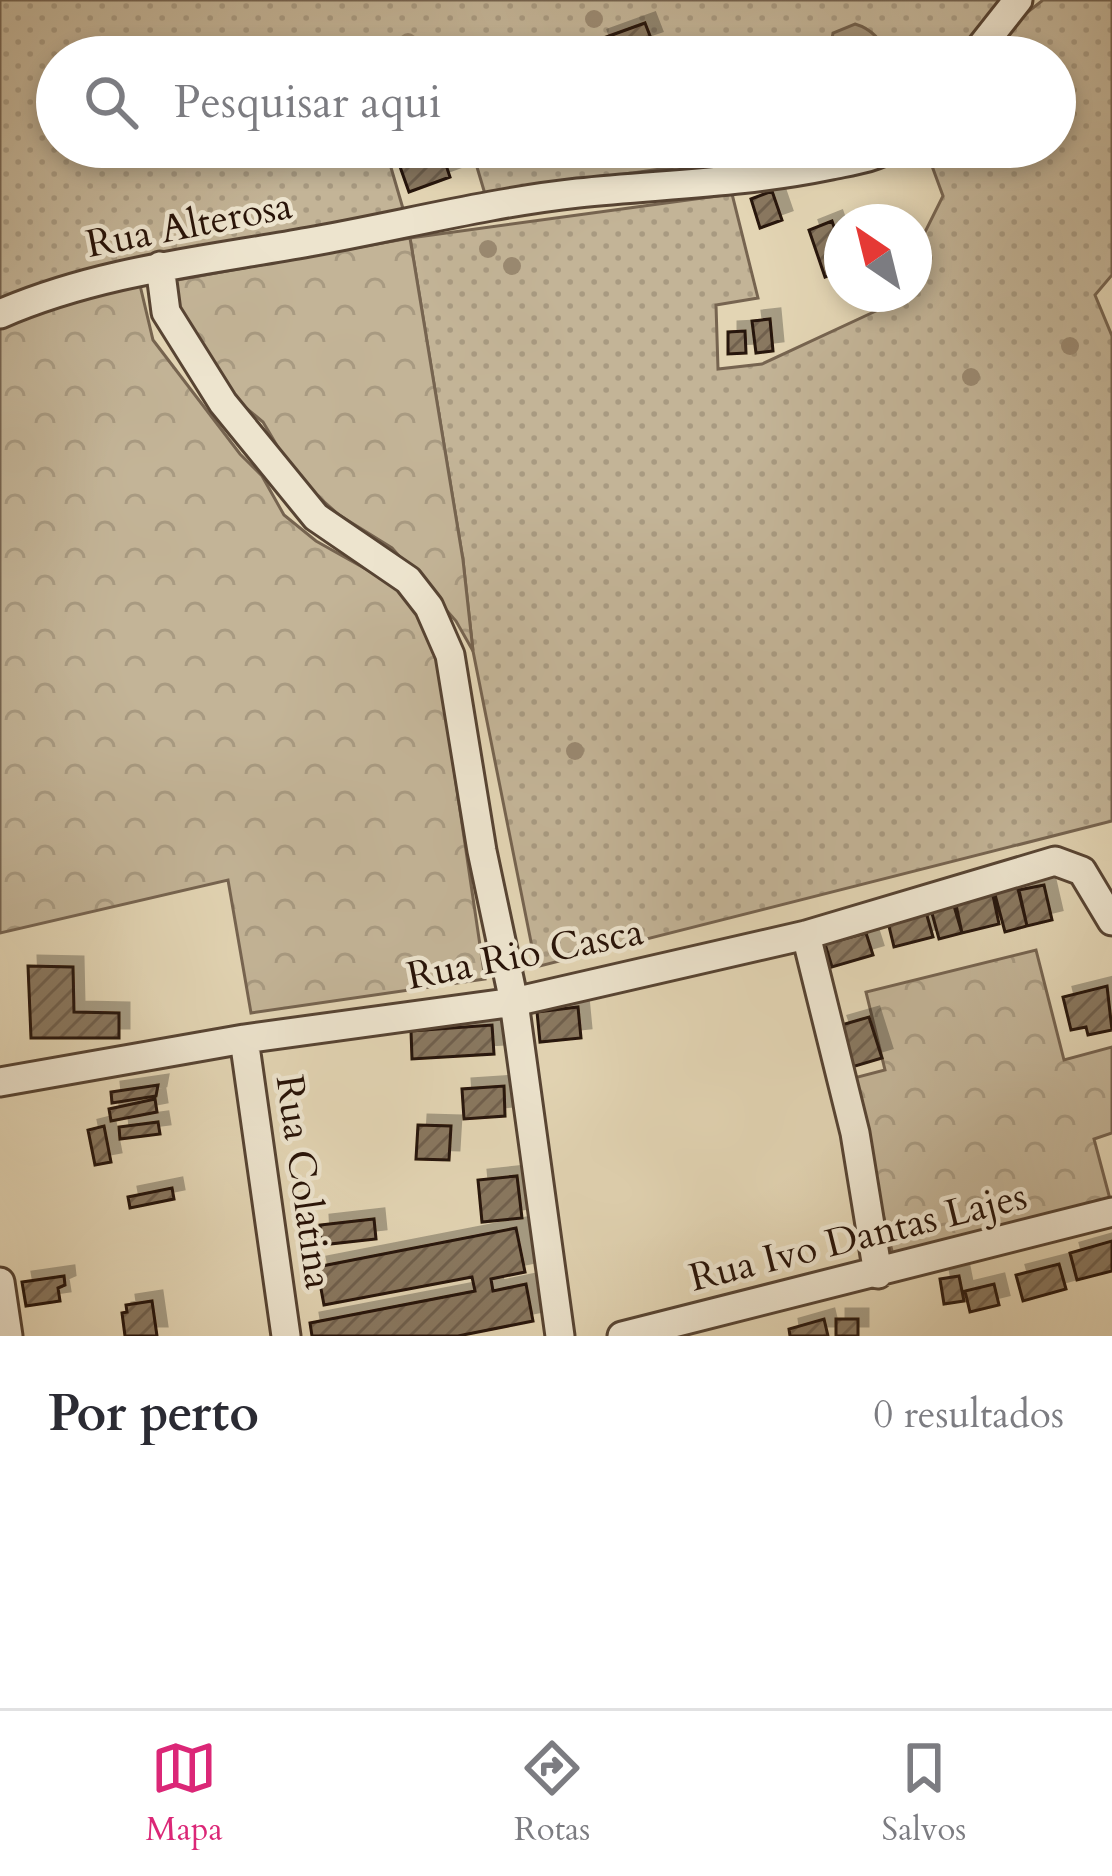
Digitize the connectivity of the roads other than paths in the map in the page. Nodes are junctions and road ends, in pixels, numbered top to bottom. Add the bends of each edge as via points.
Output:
1 (1018, 0) edge
2 (990, 36) edge
3 (818, 168) edge
4 (160, 266) junction
5 (0, 314) edge
6 (1112, 921) edge
7 (806, 935) junction
8 (514, 1002) junction
9 (244, 1039) junction
10 (0, 1082) edge
11 (1112, 1212) edge
12 (878, 1274) junction
13 (0, 1282) edge
14 (8, 1336) edge
15 (286, 1336) edge
16 (560, 1336) edge
17 (622, 1336) edge

1 - 2 street
3 - 4 street, Rua Alterosa via 419,217
4 - 5 street, Rua Alterosa via 78,284
4 - 8 street via 166,312 277,473 316,517 408,580 429,607 450,655
6 - 7 street, Rua Rio Casca via 1082,871 1055,861
7 - 8 street, Rua Rio Casca
7 - 12 street via 855,1133
8 - 9 street, Rua Rio Casca
8 - 16 street
9 - 10 street, Rua Rio Casca
9 - 15 street, Rua Colatina
11 - 12 street, Rua Ivo Dantas Lajes
12 - 17 street, Rua Ivo Dantas Lajes
13 - 14 street

